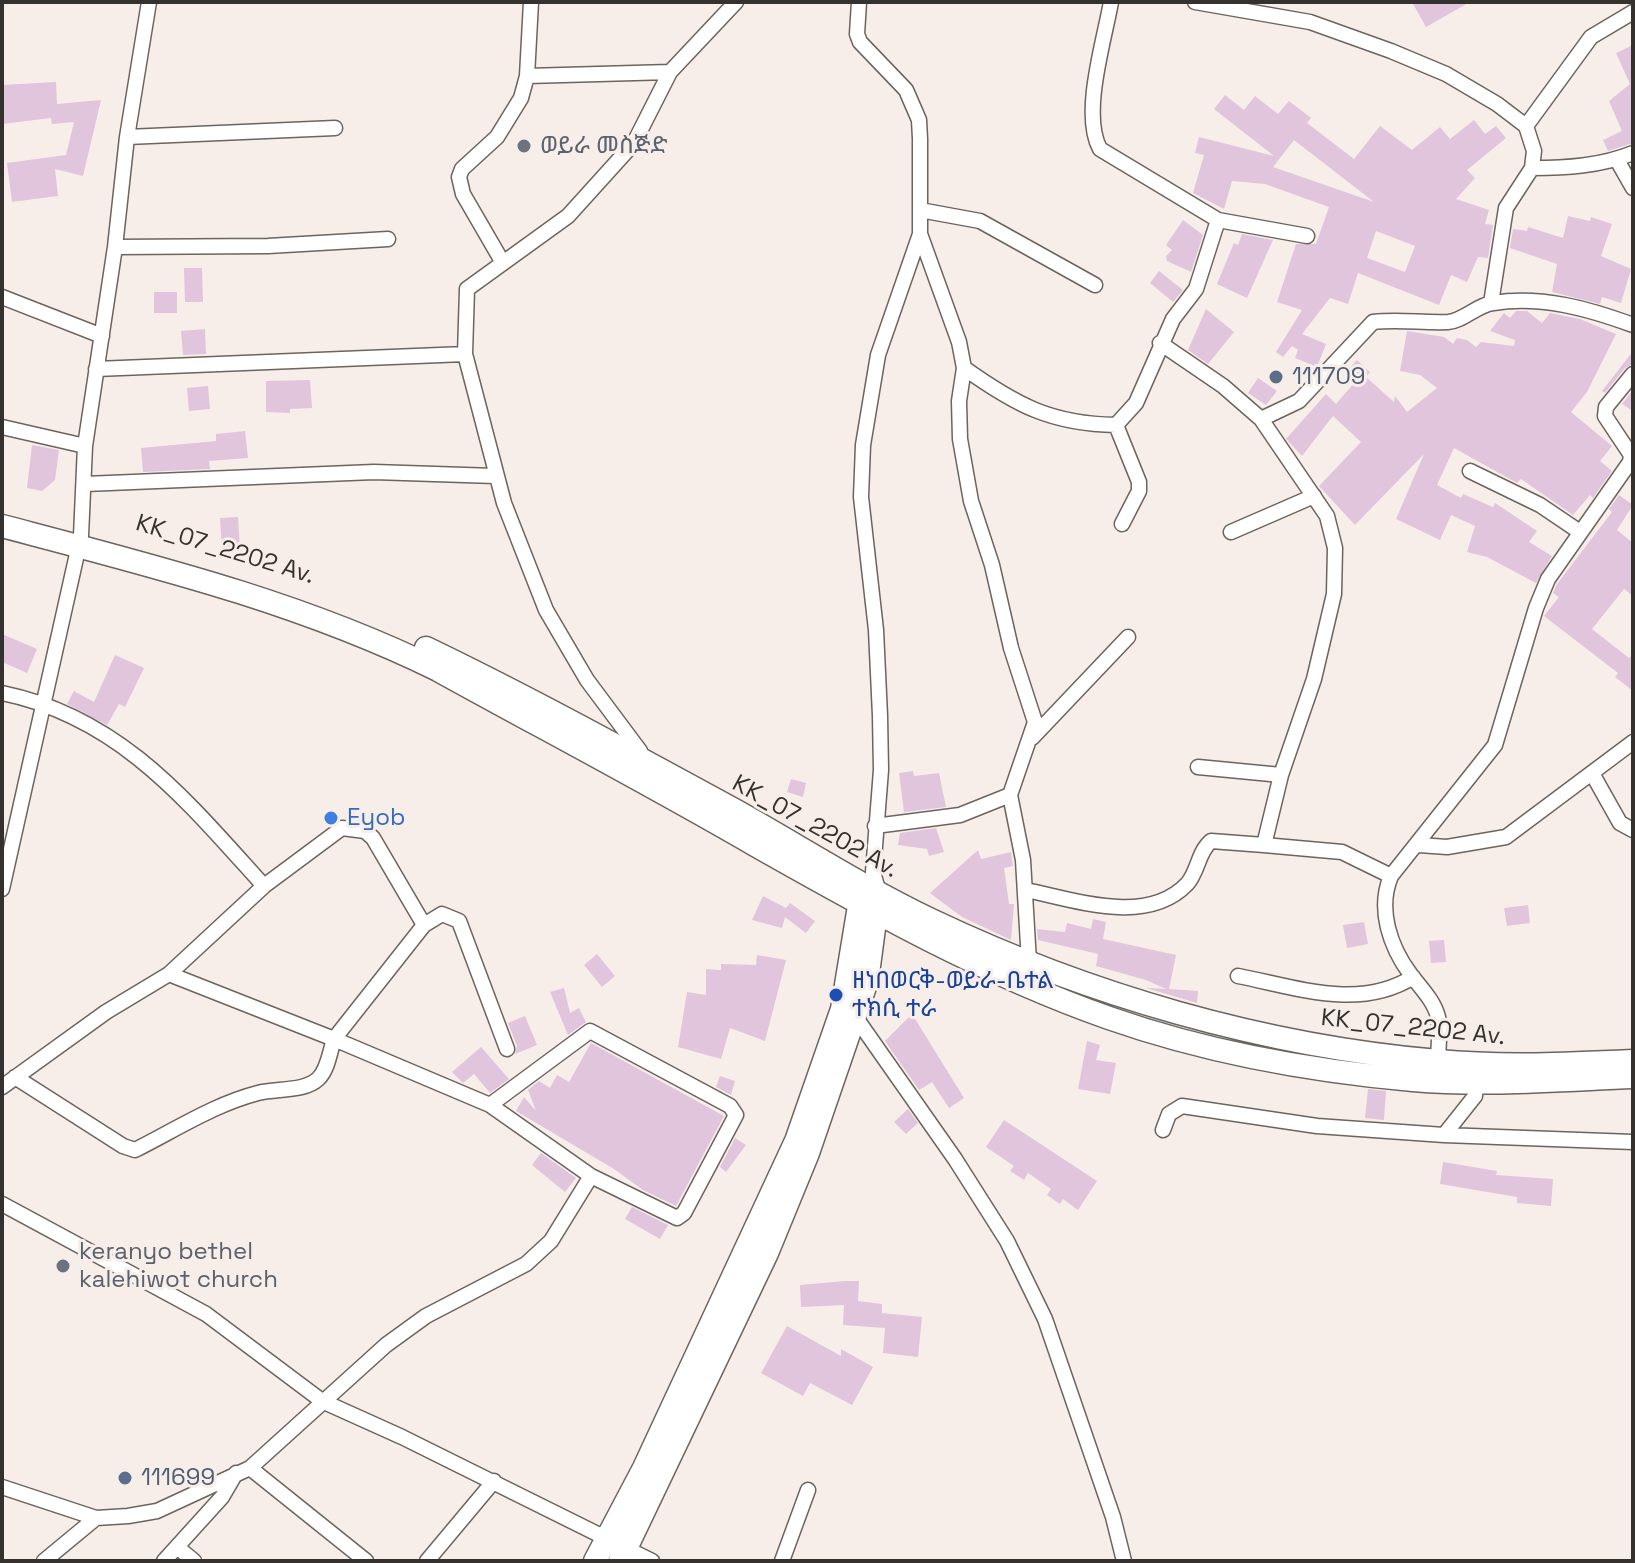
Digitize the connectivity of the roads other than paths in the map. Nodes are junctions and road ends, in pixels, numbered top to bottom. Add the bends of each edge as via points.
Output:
1 (149, 2) edge
2 (531, 2) edge
3 (736, 2) edge
4 (859, 2) edge
5 (1111, 2) edge
6 (1195, 2) edge
7 (1633, 12) edge
8 (670, 72) junction
9 (527, 76) junction
10 (1526, 126) junction
11 (335, 128) dead end
12 (127, 137) junction
13 (1633, 153) edge
14 (1617, 160) junction
15 (1532, 168) junction
16 (1633, 188) edge
17 (920, 210) junction
18 (1218, 220) junction
19 (920, 234) junction
20 (1307, 236) dead end
21 (388, 239) dead end
22 (115, 247) junction
23 (503, 263) junction
24 (1095, 285) dead end
25 (2, 297) edge
26 (1491, 303) junction
27 (1633, 325) edge
28 (102, 336) junction
29 (1160, 343) junction
30 (465, 354) junction
31 (964, 368) junction
32 (96, 369) junction
33 (1633, 374) edge
34 (1261, 419) junction
35 (1116, 425) junction
36 (2, 427) edge
37 (85, 446) junction
38 (1470, 471) dead end
39 (495, 476) junction
40 (85, 484) junction
41 (1314, 496) junction
42 (2, 516) edge
43 (1122, 524) dead end
44 (2, 526) edge
45 (1231, 532) dead end
46 (1580, 532) junction
47 (80, 541) junction
48 (1128, 637) dead end
49 (2, 693) edge
50 (43, 701) junction
51 (1032, 738) junction
52 (1633, 742) edge
53 (1198, 767) dead end
54 (1281, 775) junction
55 (1593, 775) junction
56 (1010, 795) junction
57 (739, 813) junction
58 (875, 826) junction
59 (1633, 830) edge
60 (1264, 845) junction
61 (1419, 845) junction
62 (1391, 876) junction
63 (264, 886) junction
64 (2, 889) edge
65 (1026, 890) junction
66 (870, 893) junction
67 (424, 925) junction
68 (1029, 962) junction
69 (169, 974) junction
70 (1238, 976) dead end
71 (1413, 977) junction
72 (849, 1012) junction
73 (334, 1039) junction
74 (507, 1049) dead end
75 (1438, 1061) junction
76 (1633, 1061) edge
77 (15, 1077) junction
78 (1633, 1077) edge
79 (1476, 1082) junction
80 (2, 1087) edge
81 (490, 1105) junction
82 (1163, 1130) dead end
83 (1444, 1135) junction
84 (1633, 1142) edge
85 (591, 1176) junction
86 (2, 1204) edge
87 (322, 1401) junction
88 (243, 1470) junction
89 (494, 1481) junction
90 (2, 1487) edge
91 (808, 1490) dead end
92 (96, 1518) junction
93 (177, 1547) junction
94 (619, 1549) edge
95 (48, 1560) edge
96 (164, 1561) edge
97 (194, 1561) edge
98 (366, 1561) edge
99 (427, 1561) edge
100 (595, 1561) edge
101 (652, 1561) edge
102 (782, 1561) edge
103 (1124, 1561) edge

1 - 12 street
2 - 9 street
3 - 8 street
4 - 17 street via 860,42 914,105 920,139
5 - 18 street via 1091,114 1094,137 1100,149
6 - 10 street via 1310,22 1391,51 1446,74
7 - 10 street via 1591,37
8 - 9 street
8 - 23 street via 634,143 568,216
9 - 23 street via 521,98 497,137 459,177 463,194
10 - 15 street via 1534,151
11 - 12 street
12 - 22 street
13 - 14 street
14 - 15 street
14 - 16 street
15 - 26 street via 1506,208
17 - 19 street
17 - 24 street via 980,221
18 - 20 street
18 - 29 street via 1196,289
19 - 31 street
19 - 58 street via 878,355 863,445 861,497 880,716
21 - 22 street
22 - 28 street
23 - 30 street via 467,289
25 - 28 street
26 - 27 street via 1544,302 1589,309
26 - 34 street via 1451,322 1373,322 1299,401
28 - 32 street
29 - 34 street
29 - 35 street via 1136,403
30 - 32 street
30 - 39 street
31 - 35 street via 1039,414 1078,424
31 - 51 street via 960,439 971,501 1035,722
32 - 37 street
33 - 46 street via 1606,407 1605,416 1631,455 1630,462
34 - 41 street
35 - 43 street via 1139,482
36 - 37 street
37 - 40 street
38 - 46 street via 1540,505
39 - 40 street via 374,472
39 - 57 street via 546,610 634,747
40 - 47 street
41 - 45 street
41 - 54 street via 1327,516 1335,548 1334,594 1314,679
42 - 47 main road, KK_07_2202 Av.
44 - 47 main road
46 - 61 street via 1548,579 1536,608 1495,745
47 - 50 street
47 - 57 main road, KK_07_2202 Av. via 334,609 395,633 530,698
47 - 66 main road via 372,637
48 - 51 street
49 - 50 street
50 - 63 street via 119,742 153,769
50 - 64 street
51 - 56 street
52 - 55 street
53 - 54 street
54 - 60 street
55 - 59 street via 1620,823
55 - 61 street via 1506,837 1447,847
56 - 58 street via 960,815
56 - 65 street
57 - 66 main road, KK_07_2202 Av.
58 - 66 street
60 - 62 street via 1342,852
60 - 65 street via 1211,841 1191,880 1168,901 1151,906 1111,906
61 - 62 street
62 - 71 street via 1385,891 1386,922 1396,953
63 - 67 street via 324,839 355,827 373,838
63 - 69 street
65 - 68 street
66 - 68 main road, KK_07_2202 Av.
66 - 72 main road
66 - 79 main road via 1057,997 1161,1033 1285,1063 1414,1080
67 - 73 street
67 - 74 street via 442,914 459,921
68 - 75 main road, KK_07_2202 Av. via 1228,1027
69 - 73 street
69 - 77 street
70 - 71 street via 1359,996
71 - 75 street via 1438,1017
72 - 94 main road
72 - 103 street via 1007,1241 1045,1319
73 - 77 street via 317,1080 229,1103 135,1150
73 - 81 street
75 - 76 main road, KK_07_2202 Av.
77 - 80 street
78 - 79 main road
79 - 83 street via 1475,1096
81 - 85 street
81 - 85 street via 590,1031 734,1110 736,1115 677,1218
82 - 83 street via 1169,1114 1182,1106 1317,1126
83 - 84 street
85 - 87 street via 551,1241 526,1264 426,1316
86 - 87 street via 206,1314
87 - 88 street
87 - 89 street
88 - 92 street via 157,1511
88 - 93 street
88 - 98 street
89 - 94 street
89 - 99 street
90 - 92 street
91 - 102 street
92 - 95 street
93 - 96 street
93 - 97 street
94 - 100 main road
94 - 101 street

